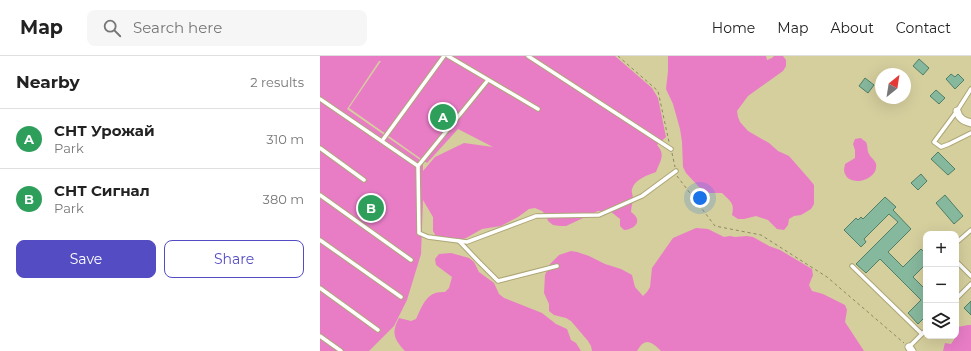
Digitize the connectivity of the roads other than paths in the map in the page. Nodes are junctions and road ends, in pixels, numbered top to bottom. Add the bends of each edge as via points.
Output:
1 (444, 56) edge
2 (448, 56) edge
3 (528, 56) edge
4 (488, 80) junction
5 (971, 89) edge
6 (320, 99) edge
7 (538, 109) dead end
8 (957, 111) junction
9 (971, 123) edge
10 (971, 133) edge
11 (382, 141) junction
12 (320, 148) edge
13 (671, 149) road end
14 (418, 166) junction
15 (676, 172) road end
16 (364, 180) dead end
17 (320, 195) edge
18 (971, 230) edge
19 (320, 240) edge
20 (959, 240) edge
21 (459, 241) junction
22 (411, 260) dead end
23 (959, 264) edge
24 (557, 266) dead end
25 (852, 266) dead end
26 (971, 276) edge
27 (971, 284) edge
28 (320, 288) edge
29 (959, 296) edge
30 (401, 297) dead end
31 (378, 330) dead end
32 (922, 334) joint
33 (320, 336) edge
34 (910, 349) edge
35 (341, 351) edge

1 - 11 lane
2 - 4 lane
3 - 13 lane
4 - 7 lane
4 - 14 lane
5 - 8 lane
6 - 11 lane
8 - 9 street via 958,116
8 - 10 lane via 934,142 941,147
11 - 14 lane
12 - 16 lane
14 - 21 lane via 419,233 428,237
15 - 21 lane via 642,196 599,215 536,216 468,242
17 - 22 lane
18 - 20 lane
19 - 30 lane
21 - 24 lane via 498,281
23 - 26 lane
25 - 32 lane
27 - 29 lane
28 - 31 lane
32 - 34 lane
33 - 35 lane

